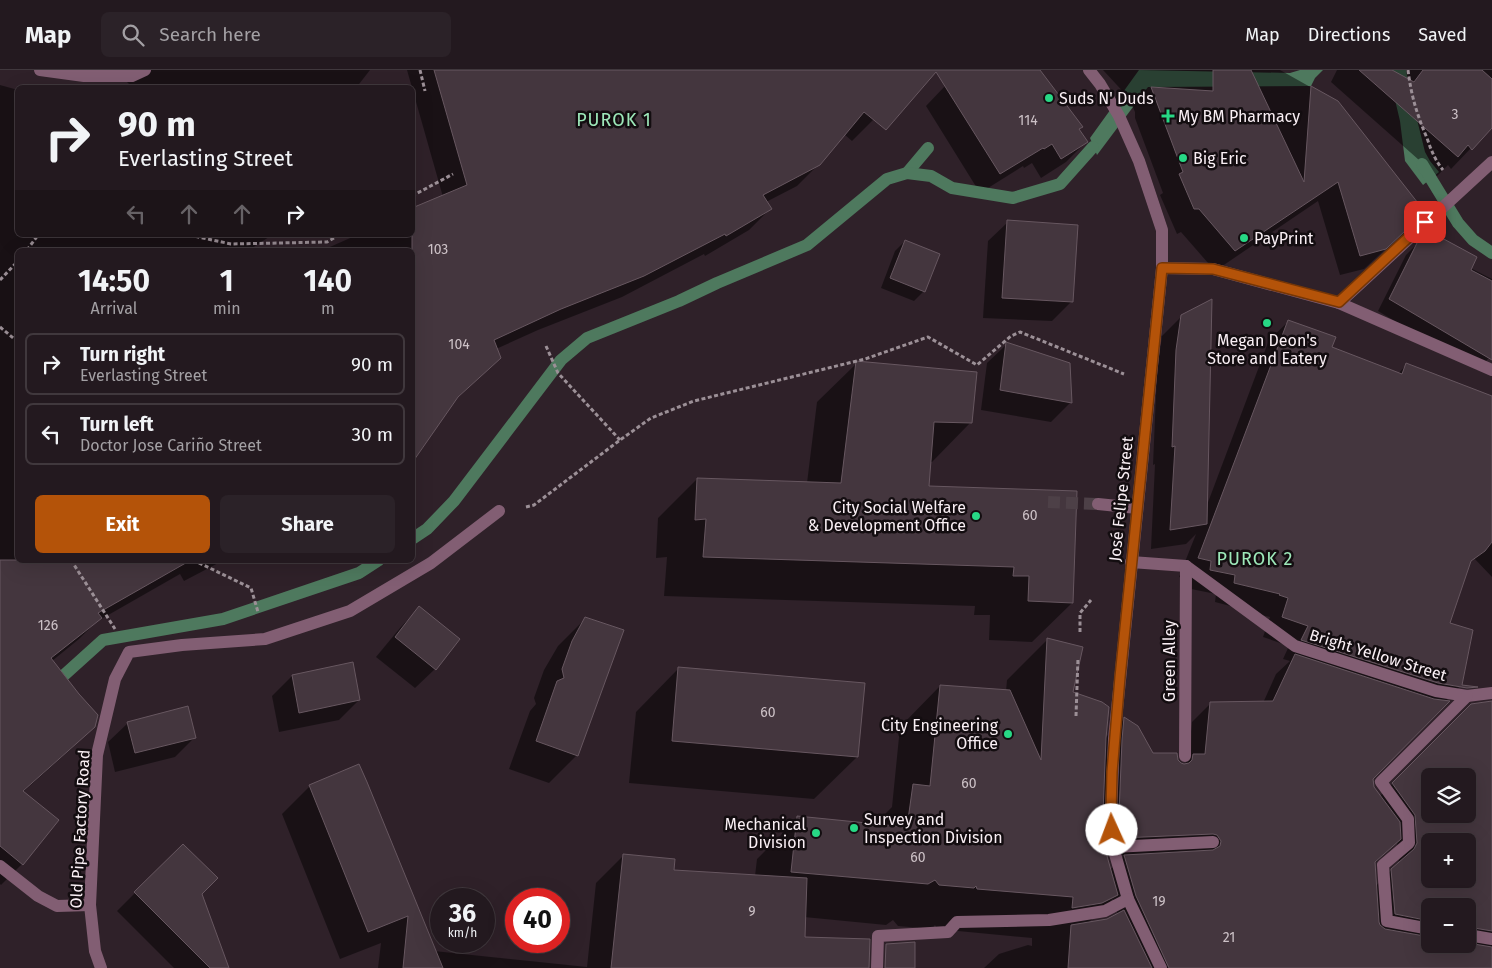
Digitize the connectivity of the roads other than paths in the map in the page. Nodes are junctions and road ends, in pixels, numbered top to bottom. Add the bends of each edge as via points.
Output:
1 (40, 70) edge
2 (144, 70) edge
3 (1089, 70) edge
4 (1492, 162) edge
5 (1162, 268) junction
6 (1339, 302) junction
7 (1492, 370) edge
8 (1098, 504) tunnel mouth
9 (1137, 508) junction
10 (499, 511) dead end
11 (1131, 562) junction
12 (1186, 566) junction
13 (1492, 693) edge
14 (1467, 696) junction
15 (1185, 756) dead end
16 (1213, 842) dead end
17 (1113, 847) junction
18 (0, 866) edge
19 (1128, 899) junction
20 (90, 905) junction
21 (1421, 927) edge
22 (1476, 936) edge
23 (1492, 939) edge
24 (101, 968) edge
25 (877, 968) edge
26 (1161, 968) edge

1 - 2 street via 84,76 132,76
3 - 5 street, José Felipe Street via 1119,116 1139,161 1162,230
4 - 6 street
5 - 6 street via 1213,269
5 - 9 street, José Felipe Street
6 - 7 street
8 - 9 street
9 - 11 street, José Felipe Street
10 - 20 street, Old Pipe Factory Road via 431,563 350,611 265,639 129,652 115,678 98,755
11 - 12 street
11 - 17 street, José Felipe Street via 1114,739
12 - 14 street, Bright Yellow Street via 1295,646 1436,691
12 - 15 street, Green Alley
13 - 14 street, Bright Yellow Street
14 - 21 street via 1381,782 1408,819 1409,843 1383,865 1387,921
16 - 17 street
17 - 19 street, José Felipe Street
18 - 20 street via 38,896 57,906
19 - 25 street via 1105,912 1049,920 957,922 948,932 878,936
19 - 26 street, José Felipe Street
20 - 24 street, Old Pipe Factory Road via 95,951
22 - 23 street

